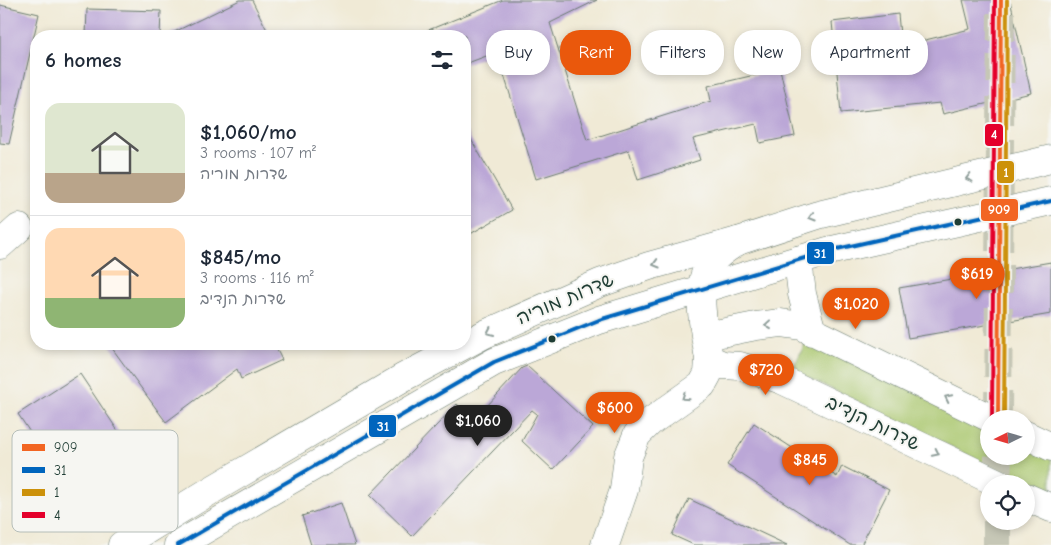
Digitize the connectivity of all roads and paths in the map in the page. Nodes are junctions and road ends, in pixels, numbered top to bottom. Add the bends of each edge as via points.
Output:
1 (1051, 159) edge
2 (1051, 201) edge
3 (738, 241) junction
4 (798, 260) junction
5 (702, 290) junction
6 (812, 332) junction
7 (471, 341) edge
8 (708, 347) junction
9 (455, 350) edge
10 (980, 413) edge
11 (1035, 439) edge
12 (1051, 447) edge
13 (981, 475) edge
14 (1035, 500) edge
15 (1051, 508) edge
16 (178, 511) edge
17 (143, 532) edge
18 (122, 545) edge
19 (178, 545) edge
20 (604, 545) edge

1 -> 3 main road, שדרות מוריה via 818,215
2 - 4 main road, שדרות מוריה
3 - 5 main road via 710,264
3 -> 7 main road, שדרות מוריה via 600,283
4 - 5 main road, שדרות מוריה
4 - 6 main road via 802,294
5 - 8 main road
5 - 19 main road, שדרות מוריה via 599,320 494,362
6 -> 8 main road via 802,326 781,323 756,326
10 -> 6 main road
8 -> 13 main road, שדרות הנדיב via 723,365 740,366 782,380
8 -> 20 main road via 708,374 702,385 637,435 628,456 624,490
9 -> 16 main road, שדרות מוריה
11 - 12 main road
14 - 15 main road
17 -> 18 main road, שדרות מוריה

